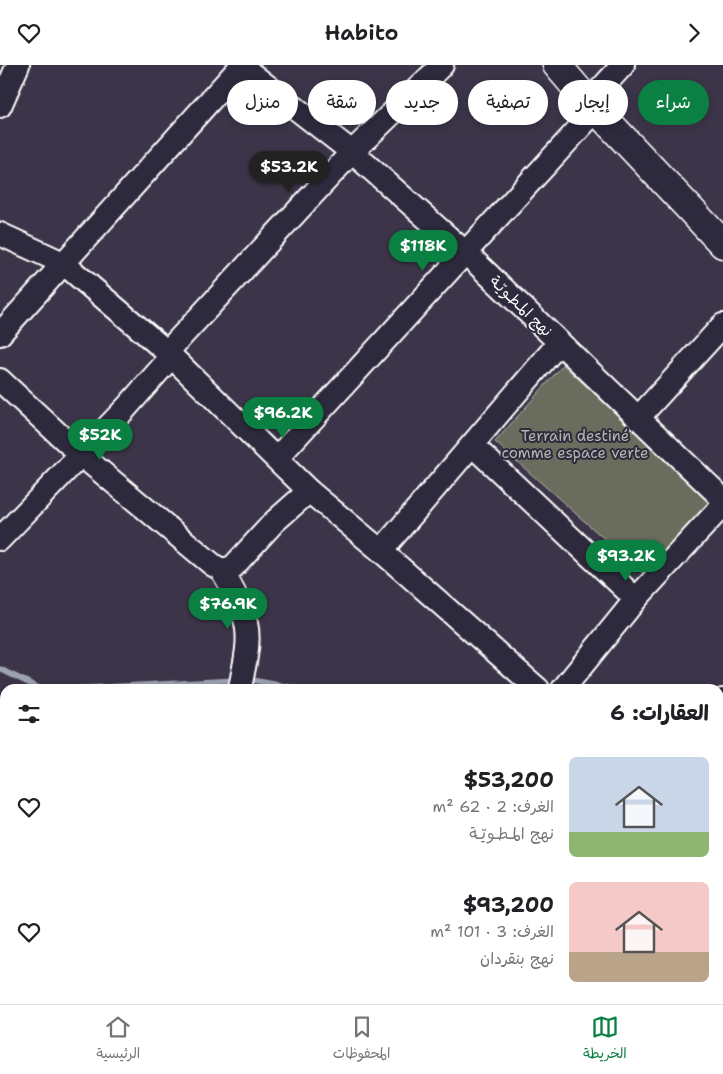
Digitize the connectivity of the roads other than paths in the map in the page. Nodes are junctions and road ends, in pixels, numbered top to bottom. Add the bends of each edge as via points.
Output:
1 (18, 65) edge
2 (241, 65) edge
3 (442, 65) edge
4 (556, 65) edge
5 (623, 65) edge
6 (569, 80) edge
7 (612, 80) edge
8 (0, 106) edge
9 (576, 125) edge
10 (610, 125) edge
11 (352, 152) junction
12 (0, 234) edge
13 (723, 244) edge
14 (466, 253) junction
15 (63, 263) junction
16 (723, 325) edge
17 (0, 334) edge
18 (559, 343) junction
19 (170, 354) junction
20 (0, 380) edge
21 (639, 417) junction
22 (472, 445) junction
23 (81, 455) junction
24 (277, 458) junction
25 (308, 491) junction
26 (723, 499) edge
27 (723, 505) edge
28 (0, 539) edge
29 (381, 551) junction
30 (222, 570) junction
31 (636, 599) junction
32 (241, 684) edge
33 (532, 684) edge
34 (567, 684) edge

1 - 8 street
2 - 11 street, نهج المـطـويّـة
2 - 15 street
3 - 11 street
4 - 6 street
5 - 7 street
9 - 14 street
10 - 13 street
11 - 14 street, نهج المـطـويّـة
11 - 19 street
12 - 15 street
14 - 18 street, نهج المـطـويّـة
14 - 24 street
15 - 17 street
15 - 19 street
16 - 21 street
18 - 21 street, نهج المـطـويّـة
18 - 22 street
19 - 23 street
19 - 24 street
20 - 23 street
21 - 26 street, نهج المـطـويّـة
22 - 29 street
22 - 31 street
23 - 28 street
23 - 30 street
24 - 25 street
25 - 29 street
25 - 30 street via 233,567
27 - 31 street
29 - 33 street
30 - 32 street via 246,624
31 - 34 street

